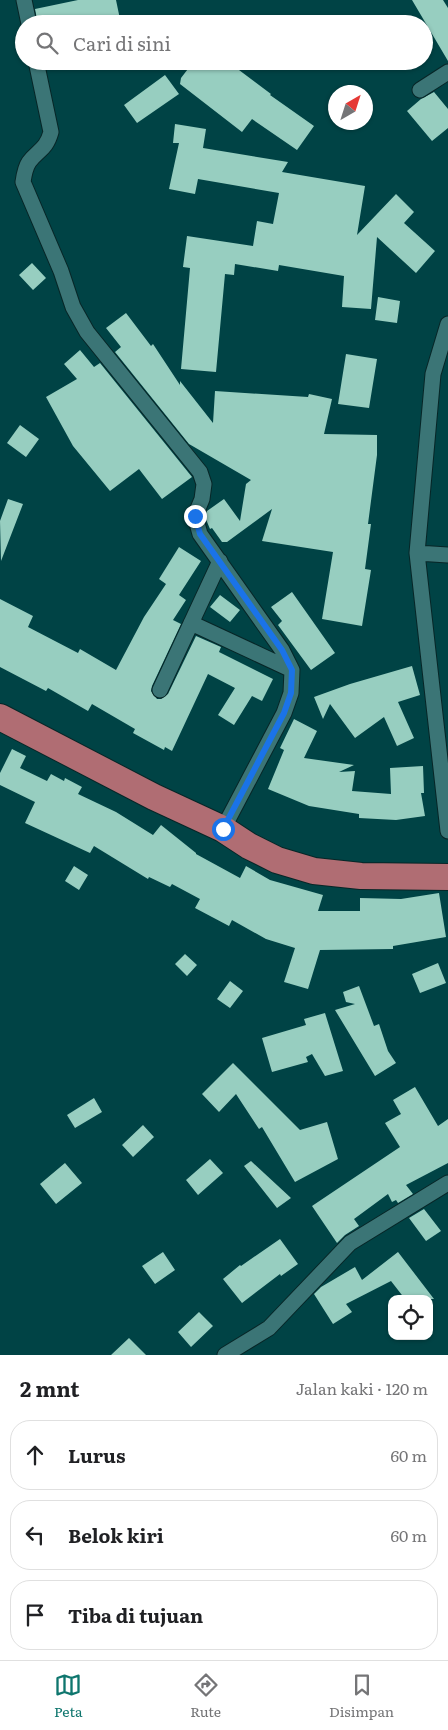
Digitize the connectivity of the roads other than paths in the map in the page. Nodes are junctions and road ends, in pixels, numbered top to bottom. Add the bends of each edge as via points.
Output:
1 (24, 0) edge
2 (27, 15) edge
3 (38, 70) edge
4 (448, 72) edge
5 (420, 90) dead end
6 (448, 324) edge
7 (417, 553) junction
8 (448, 555) edge
9 (220, 561) junction
10 (191, 623) junction
11 (292, 670) junction
12 (160, 690) dead end
13 (0, 717) edge
14 (223, 829) junction
15 (448, 831) edge
16 (448, 877) edge
17 (448, 1183) edge
18 (226, 1355) edge

1 - 2 street
3 - 9 street via 51,132 48,143 30,161 23,182 73,308 87,332 200,472 204,484 195,516 196,524
4 - 5 street
6 - 7 street via 433,374
7 - 8 street
7 - 15 street
9 - 10 street
9 - 11 street via 282,650
10 - 11 street
10 - 12 street
11 - 14 street via 291,693 284,713
13 - 14 highway
14 - 16 highway via 276,860 314,871 361,876
17 - 18 street via 350,1243 269,1328

